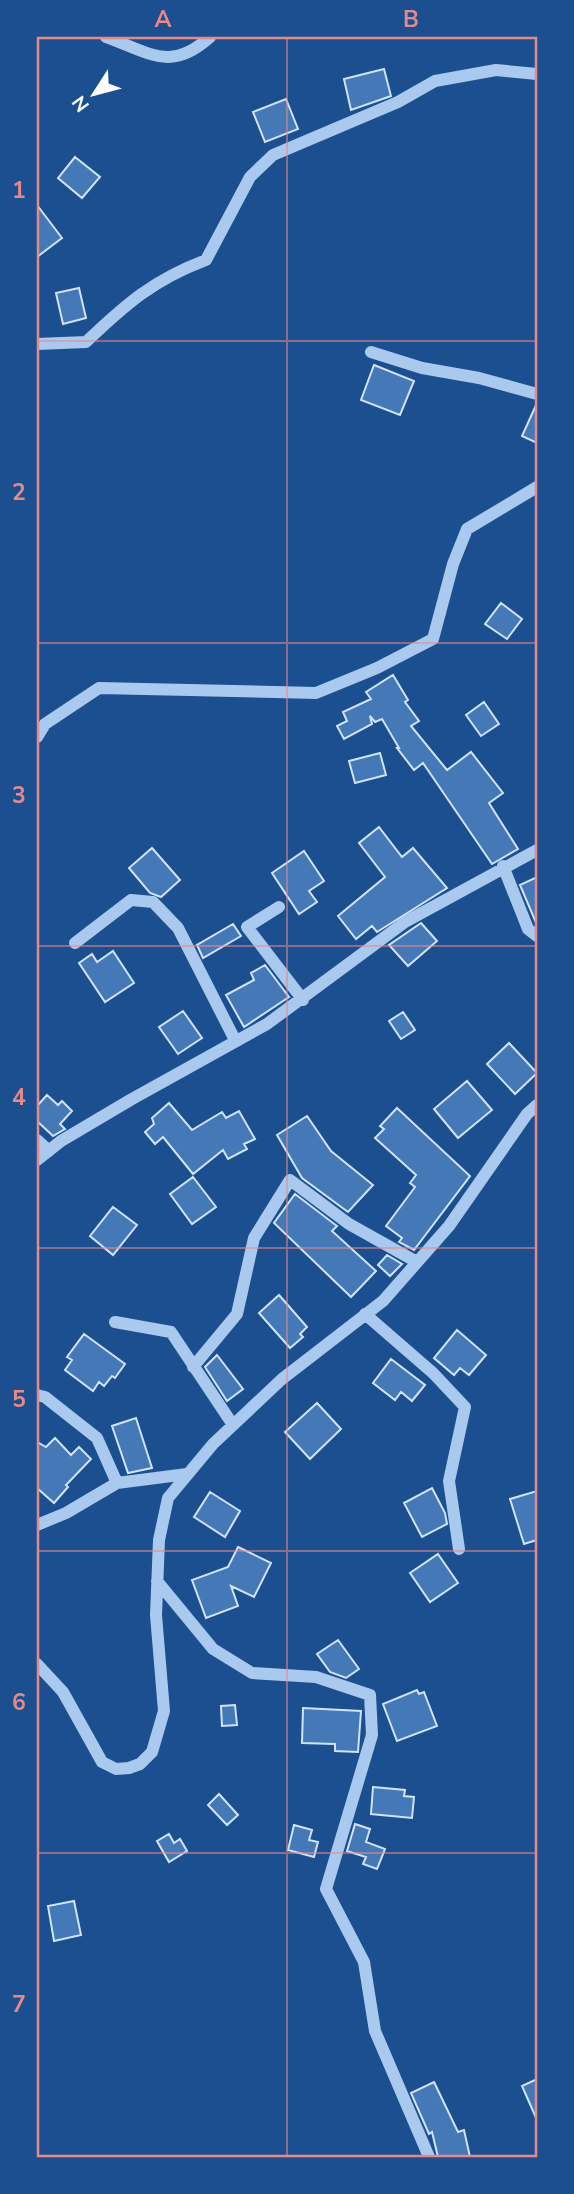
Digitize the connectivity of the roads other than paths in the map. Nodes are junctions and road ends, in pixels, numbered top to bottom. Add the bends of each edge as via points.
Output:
1 (106, 37) edge
2 (210, 37) edge
3 (537, 74) edge
4 (37, 344) edge
5 (371, 352) dead end
6 (537, 394) edge
7 (537, 487) edge
8 (37, 737) edge
9 (537, 850) edge
10 (503, 866) junction
11 (279, 907) dead end
12 (537, 936) edge
13 (75, 943) dead end
14 (303, 1000) junction
15 (235, 1040) junction
16 (537, 1104) edge
17 (37, 1140) edge
18 (49, 1151) junction
19 (37, 1160) edge
20 (417, 1262) junction
21 (365, 1314) junction
22 (115, 1322) dead end
23 (193, 1367) junction
24 (37, 1395) edge
25 (233, 1425) junction
26 (187, 1474) junction
27 (117, 1483) junction
28 (37, 1525) edge
29 (460, 1549) dead end
30 (157, 1581) junction
31 (37, 1664) edge
32 (429, 2157) edge

1 - 2 street via 152,56 170,58 194,50
3 - 4 street via 496,70 435,81 398,102 272,155 250,177 206,260 132,298 86,342
5 - 6 street
7 - 8 street via 467,529 433,639 377,668 316,693 99,688 45,724
9 - 10 street
10 - 12 street via 528,929
10 - 14 street via 405,922
11 - 14 street via 247,927
13 - 15 street via 131,900 153,902 178,928
14 - 15 street
15 - 18 street
16 - 20 street via 449,1226
17 - 18 street
18 - 19 street
20 - 21 street via 383,1301
20 - 23 street via 349,1224 290,1180 254,1238 237,1314
21 - 25 street via 282,1379
21 - 29 street via 465,1407 449,1481
22 - 23 street via 171,1332
23 - 25 street
24 - 27 street via 45,1396 97,1438
25 - 26 street
26 - 27 street
26 - 30 street via 167,1498
27 - 28 street
30 - 31 street via 163,1711 152,1752 140,1764 116,1769 102,1762 63,1692
30 - 32 street via 213,1649 252,1673 316,1677 370,1695 372,1734 326,1889 364,1962 375,2031

